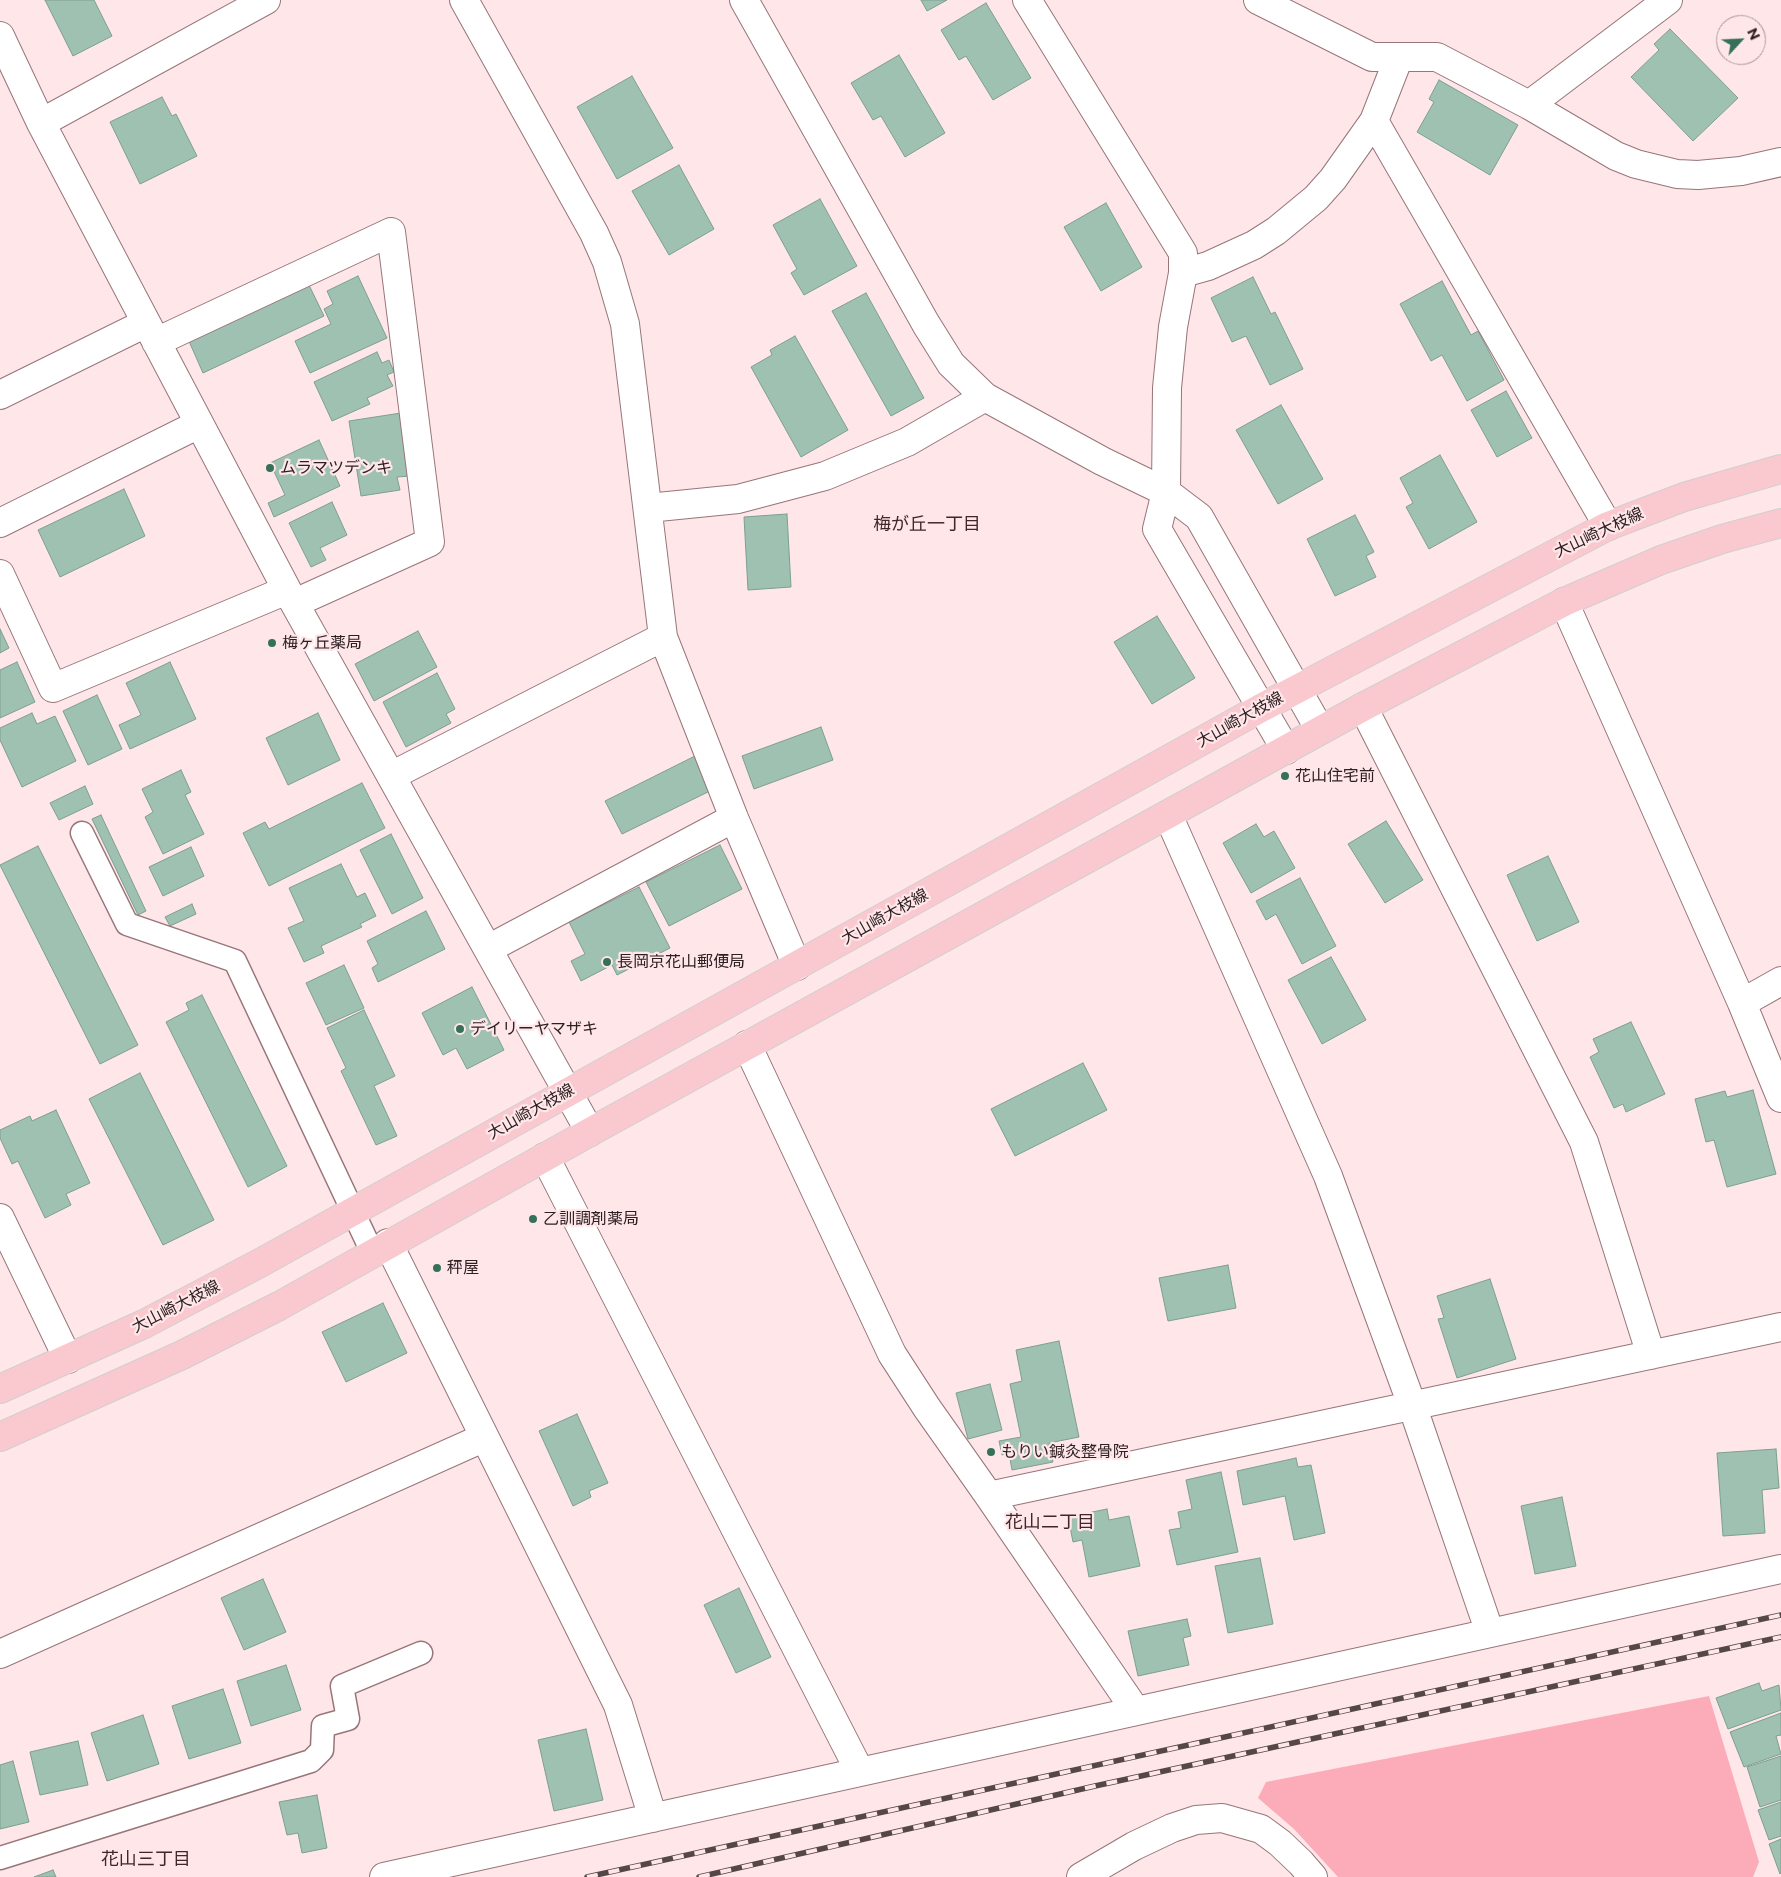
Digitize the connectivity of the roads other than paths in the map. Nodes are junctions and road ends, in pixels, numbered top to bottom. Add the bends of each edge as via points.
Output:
1 (266, 0) edge
2 (464, 0) edge
3 (744, 0) edge
4 (1027, 0) edge
5 (1668, 0) edge
6 (1267, 1) edge
7 (0, 36) edge
8 (1399, 57) junction
9 (1528, 105) junction
10 (1374, 121) junction
11 (40, 123) junction
12 (1781, 162) edge
13 (1183, 273) junction
14 (151, 332) junction
15 (0, 395) edge
16 (985, 397) junction
17 (199, 424) junction
18 (1781, 469) edge
19 (1166, 492) junction
20 (648, 508) junction
21 (0, 523) edge
22 (1781, 523) edge
23 (1608, 526) junction
24 (0, 574) edge
25 (291, 597) junction
26 (1564, 602) junction
27 (663, 637) junction
28 (1297, 689) junction
29 (1363, 707) junction
30 (1261, 708) junction
31 (1320, 730) junction
32 (1286, 750) junction
33 (391, 776) junction
34 (1168, 815) junction
35 (734, 818) junction
36 (82, 833) dead end
37 (488, 949) junction
38 (797, 966) junction
39 (1781, 981) edge
40 (1742, 1003) junction
41 (747, 1045) junction
42 (567, 1091) junction
43 (1781, 1098) edge
44 (590, 1132) junction
45 (545, 1157) junction
46 (352, 1211) junction
47 (0, 1218) edge
48 (380, 1248) junction
49 (1781, 1327) edge
50 (1651, 1355) junction
51 (68, 1359) junction
52 (0, 1389) edge
53 (1412, 1406) junction
54 (0, 1437) edge
55 (484, 1438) junction
56 (989, 1496) junction
57 (1781, 1569) edge
58 (1490, 1633) junction
59 (421, 1653) dead end
60 (0, 1654) edge
61 (1136, 1711) junction
62 (860, 1772) junction
63 (653, 1818) junction
64 (0, 1858) edge
65 (384, 1877) edge
66 (1081, 1877) edge
67 (1312, 1877) edge

1 - 11 street
2 - 20 street via 607,262 625,324
3 - 16 street via 938,345 951,364
4 - 13 street via 1182,253
5 - 9 street
6 - 8 street via 1372,57
7 - 11 street
8 - 9 street via 1437,57
8 - 10 street
9 - 12 street via 1616,156 1656,170 1677,174 1720,174
10 - 13 street via 1333,179 1296,216 1254,245 1223,260
10 - 23 street
11 - 14 street
13 - 19 street via 1167,388
14 - 15 street
14 - 17 street
14 - 25 street via 391,232 430,542
16 - 19 street
16 - 20 street via 907,442 824,476 738,499
17 - 21 street
17 - 25 street
18 - 23 main road, 大山崎大枝線 via 1684,497
19 - 28 street via 1199,517
19 - 30 street via 1157,529
20 - 27 street
22 - 26 main road via 1661,560
23 - 28 main road, 大山崎大枝線
24 - 25 street via 54,688
25 - 33 street
26 - 29 main road
26 - 40 street
27 - 33 street
27 - 35 street
28 - 30 main road, 大山崎大枝線
28 - 31 street
29 - 31 main road
29 - 50 street via 1584,1142
30 - 32 street
30 - 38 main road, 大山崎大枝線
31 - 32 main road
32 - 34 main road
33 - 37 street
34 - 41 main road
34 - 53 street via 1328,1176
35 - 37 street
35 - 38 street
36 - 46 lane via 127,924 235,961
37 - 42 street
38 - 42 main road, 大山崎大枝線
39 - 40 street
40 - 43 street
41 - 44 main road
41 - 56 street via 892,1354
42 - 44 street
42 - 46 main road, 大山崎大枝線
44 - 45 main road
45 - 48 main road
45 - 62 street
46 - 48 lane
46 - 51 main road, 大山崎大枝線 via 192,1299
47 - 51 street
48 - 54 main road via 231,1331
48 - 55 street
49 - 50 street
50 - 53 street
51 - 52 main road, 大山崎大枝線
53 - 56 street
53 - 58 street
55 - 60 street
55 - 63 street via 618,1704
56 - 61 street
57 - 58 street
58 - 61 street
59 - 64 lane via 342,1686 348,1719 323,1726 322,1750 311,1761
61 - 62 street
62 - 63 street
63 - 65 street
66 - 67 street via 1172,1828 1196,1820 1222,1818 1261,1829 1280,1843

